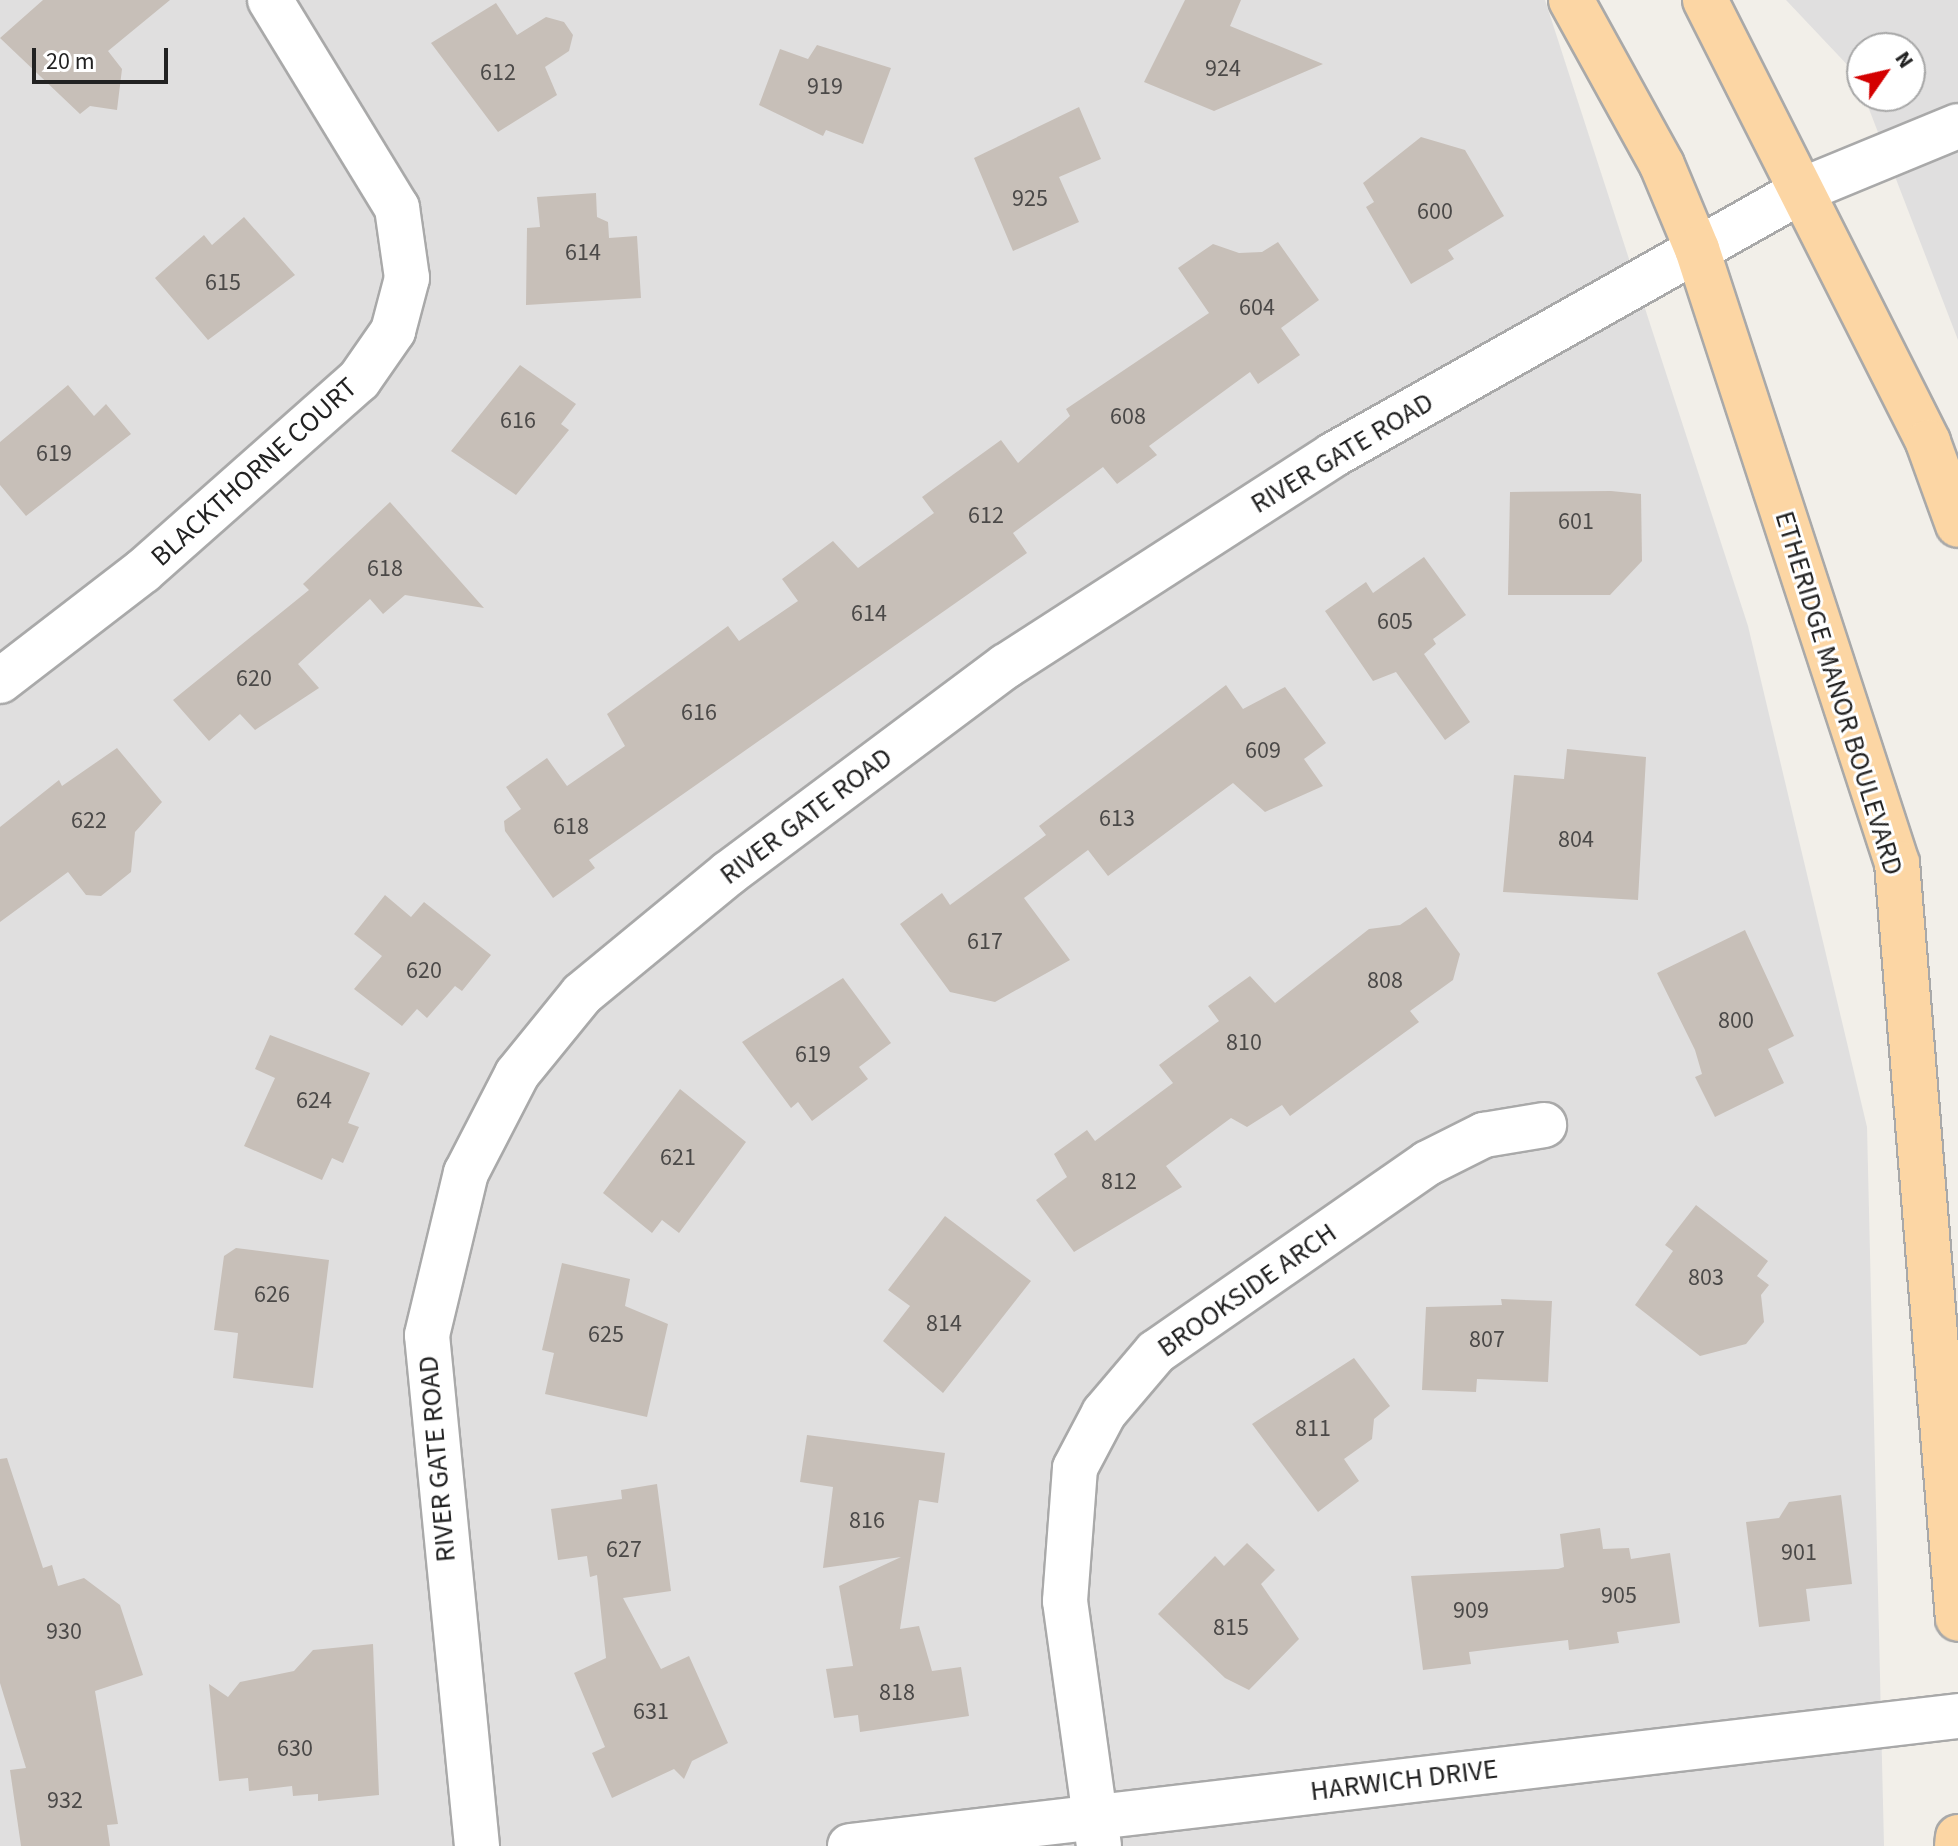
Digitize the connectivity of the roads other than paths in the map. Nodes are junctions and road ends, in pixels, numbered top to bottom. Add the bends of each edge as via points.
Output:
1 (270, 0) edge
2 (1571, 0) edge
3 (1705, 0) edge
4 (1958, 126) edge
5 (1805, 189) junction
6 (1697, 249) junction
7 (1958, 525) edge
8 (0, 681) edge
9 (1544, 1125) dead end
10 (1958, 1619) edge
11 (1958, 1716) edge
12 (1097, 1831) edge
13 (1958, 1837) edge
14 (477, 1846) edge
15 (850, 1846) edge
16 (1957, 1846) edge

1 - 8 street, BLACKTHORNE COURT via 397,208 407,278 393,331 359,380 143,571
2 - 6 main road, ETHERIDGE MANOR BOULEVARD via 1662,165
3 - 5 main road
4 - 5 street, RIVER GATE ROAD
5 - 6 street, RIVER GATE ROAD
5 - 7 main road via 1928,442
6 - 10 main road, ETHERIDGE MANOR BOULEVARD via 1897,863
6 - 14 street, RIVER GATE ROAD via 1333,455 1006,666 630,951 582,994 517,1074 466,1173 427,1335
9 - 12 street, BROOKSIDE ARCH via 1484,1135 1428,1163 1156,1352 1104,1413 1075,1468 1066,1536 1065,1601
11 - 12 street, HARWICH DRIVE
12 - 15 street, HARWICH DRIVE
13 - 16 main road

